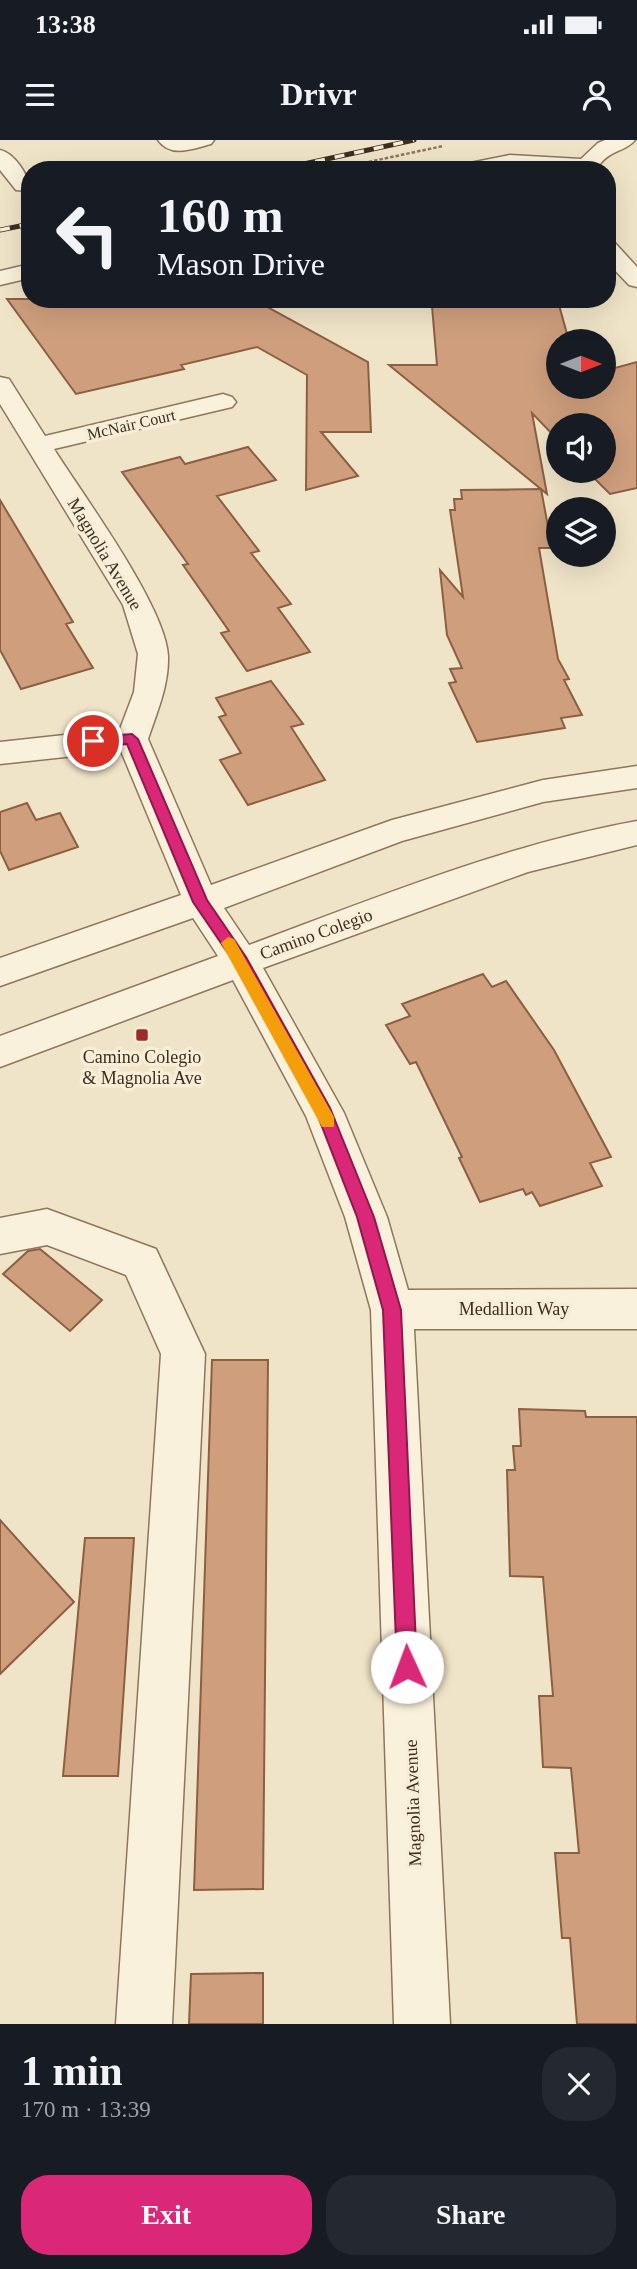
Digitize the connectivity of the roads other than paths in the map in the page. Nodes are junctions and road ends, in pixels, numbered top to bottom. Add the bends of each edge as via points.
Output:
1 (168, 140) edge
2 (204, 140) edge
3 (625, 140) edge
4 (0, 156) edge
5 (593, 161) edge
6 (21, 183) edge
7 (637, 253) edge
8 (616, 254) edge
9 (616, 259) edge
10 (21, 273) edge
11 (0, 278) edge
12 (637, 281) edge
13 (0, 384) edge
14 (223, 402) dead end
15 (39, 445) junction
16 (132, 739) junction
17 (0, 754) edge
18 (637, 777) edge
19 (637, 833) edge
20 (201, 902) junction
21 (241, 961) junction
22 (0, 972) edge
23 (0, 1052) edge
24 (0, 1236) edge
25 (637, 1309) edge
26 (392, 1310) junction
27 (144, 2024) edge
28 (422, 2024) edge

1 - 2 street via 175,146
3 - 5 street via 605,148
4 - 6 street
7 - 8 street
9 - 12 street
10 - 11 street
13 - 15 street, Magnolia Avenue
14 - 15 street, McNair Court
15 - 16 street, Magnolia Avenue via 138,605 153,654 149,692
16 - 17 street
16 - 20 street, Magnolia Avenue
18 - 20 street via 543,791 392,832
19 - 21 street, Camino Colegio via 499,869
20 - 21 street, Magnolia Avenue
20 - 22 street
21 - 23 street, Camino Colegio
21 - 26 street, Magnolia Avenue via 324,1113 366,1217
24 - 27 street via 47,1227 141,1262 183,1354
25 - 26 street, Medallion Way
26 - 28 street, Magnolia Avenue

